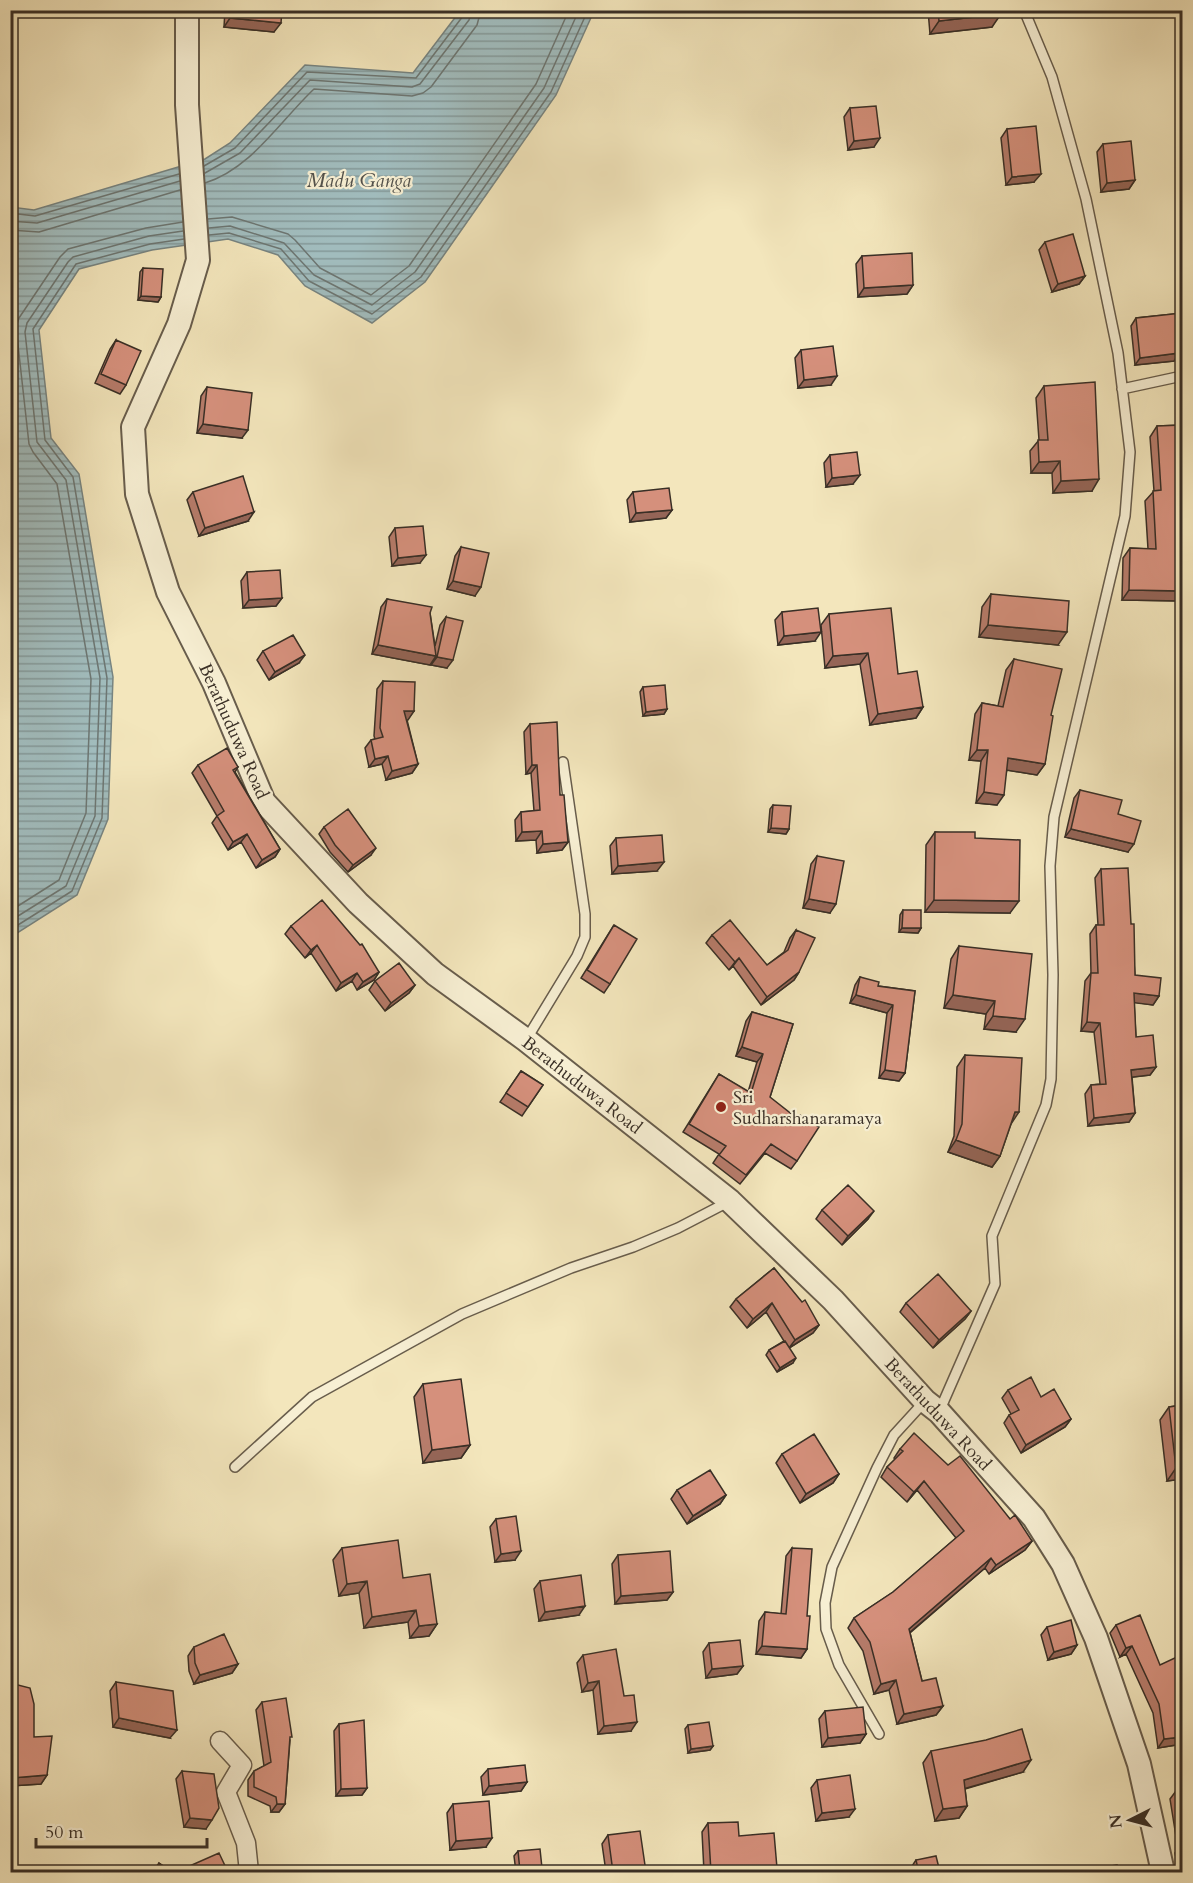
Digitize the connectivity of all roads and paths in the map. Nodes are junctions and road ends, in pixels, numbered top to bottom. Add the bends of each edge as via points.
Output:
1 (187, 10) edge
2 (1024, 10) edge
3 (1182, 376) edge
4 (1122, 389) junction
5 (563, 762) dead end
6 (526, 1040) junction
7 (730, 1201) junction
8 (932, 1406) junction
9 (235, 1467) dead end
10 (879, 1734) dead end
11 (220, 1741) dead end
12 (249, 1872) edge
13 (1163, 1872) edge

1 - 6 street, Berathuduwa Road via 187,105 198,260 179,324 133,427 136,494 168,592 214,683 264,802 358,903 435,974
2 - 4 lane via 1052,77 1086,199
3 - 4 lane
4 - 8 lane via 1130,452 1125,516 1054,817 1050,866 1051,1080 1046,1106 992,1236 995,1284
5 - 6 lane via 585,936 578,956
6 - 7 street, Berathuduwa Road
7 - 8 street, Berathuduwa Road via 833,1300
7 - 9 lane via 633,1247 571,1268 462,1314 312,1397
8 - 10 lane via 894,1435 832,1567 825,1603 826,1629 839,1665
8 - 13 street, Berathuduwa Road via 1034,1518 1063,1564 1096,1638 1139,1764
11 - 12 street via 242,1765 226,1792 246,1843

